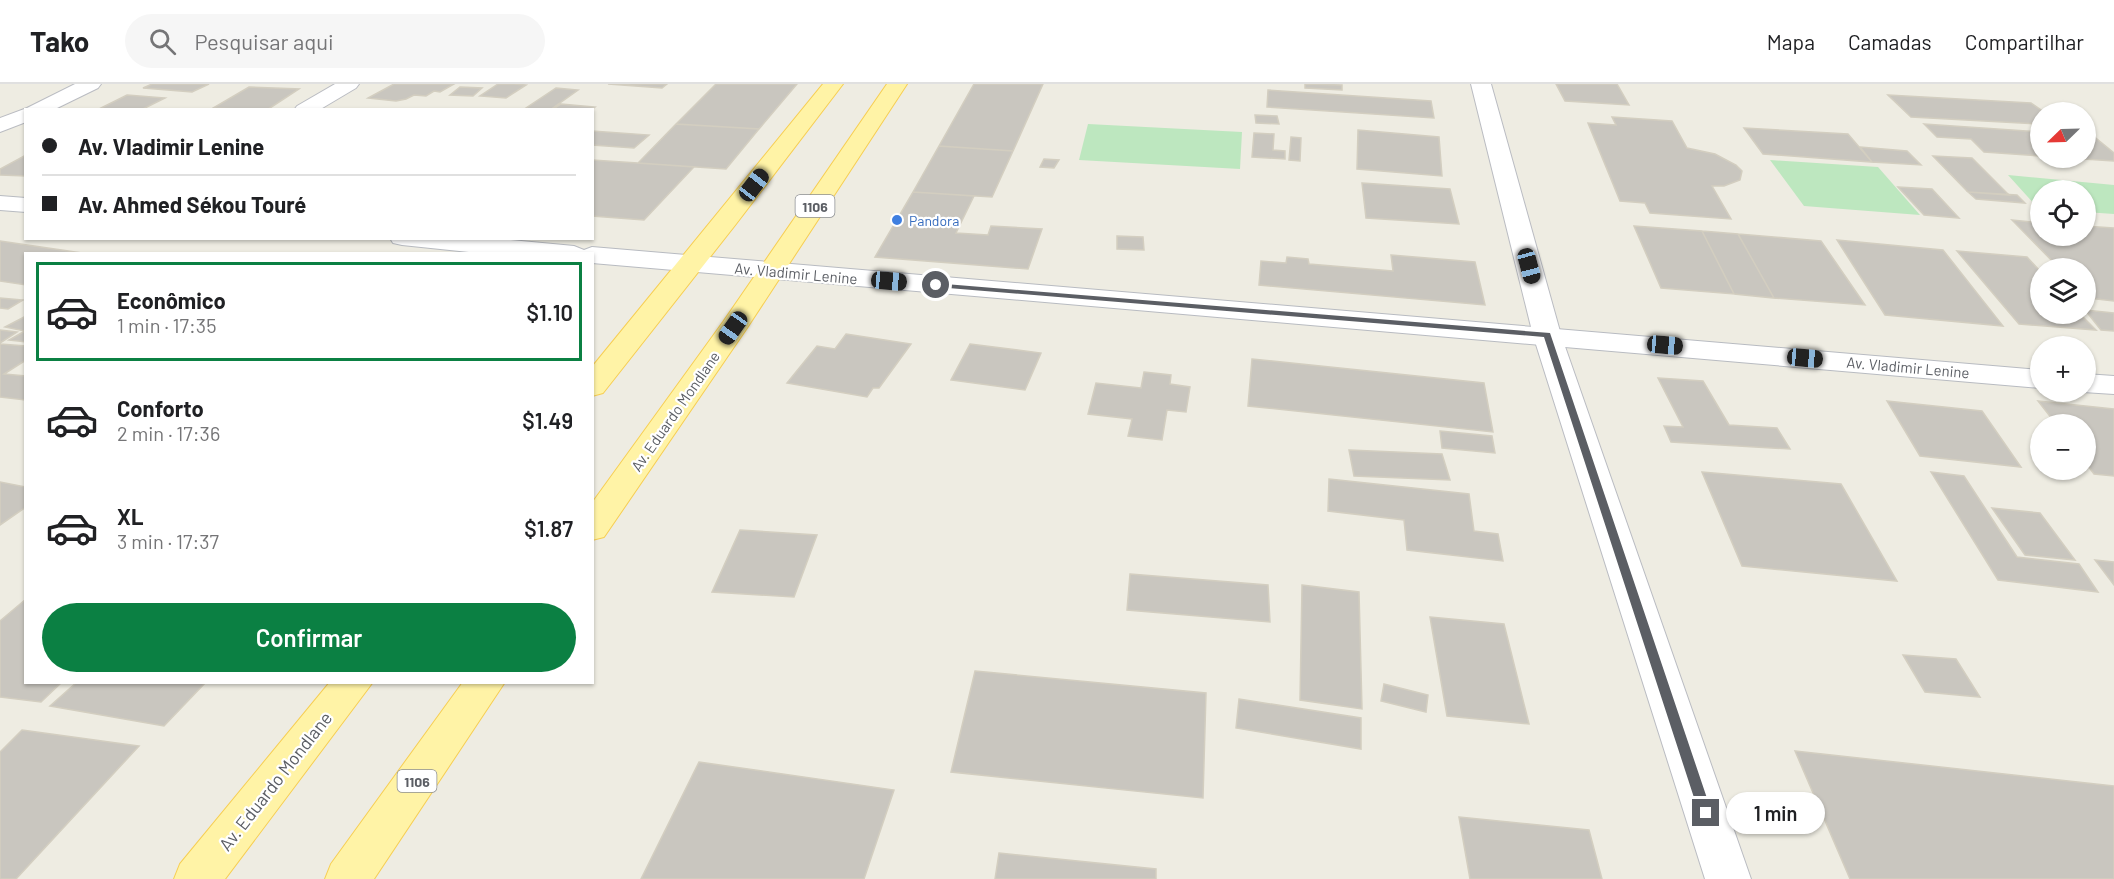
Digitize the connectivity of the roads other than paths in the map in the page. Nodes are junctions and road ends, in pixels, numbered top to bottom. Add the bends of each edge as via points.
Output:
1 (91, 84) edge
2 (349, 84) edge
3 (833, 84) edge
4 (897, 84) edge
5 (1481, 84) edge
6 (40, 108) edge
7 (307, 108) edge
8 (24, 115) edge
9 (0, 126) edge
10 (0, 203) edge
11 (24, 205) edge
12 (424, 240) edge
13 (552, 252) edge
14 (594, 255) edge
15 (692, 264) junction
16 (771, 271) junction
17 (1547, 335) junction
18 (2030, 378) edge
19 (2096, 384) edge
20 (594, 385) edge
21 (2114, 385) edge
22 (594, 526) edge
23 (351, 684) edge
24 (484, 684) edge
25 (197, 879) edge
26 (348, 879) edge
27 (1728, 879) edge

1 - 6 main road
2 - 7 main road
3 - 15 main road
4 - 16 main road, Av. Eduardo Mondlane / 1106
5 - 17 main road
8 - 9 main road
10 - 11 main road
12 - 13 main road
14 - 15 main road, Av. Vladimir Lenine
15 - 16 main road, Av. Vladimir Lenine
15 - 20 main road
16 - 17 main road, Av. Vladimir Lenine
16 - 22 main road, Av. Eduardo Mondlane / 1106
17 - 18 main road, Av. Vladimir Lenine
17 - 27 main road
19 - 21 main road
23 - 25 main road, Av. Eduardo Mondlane
24 - 26 main road, 1106

